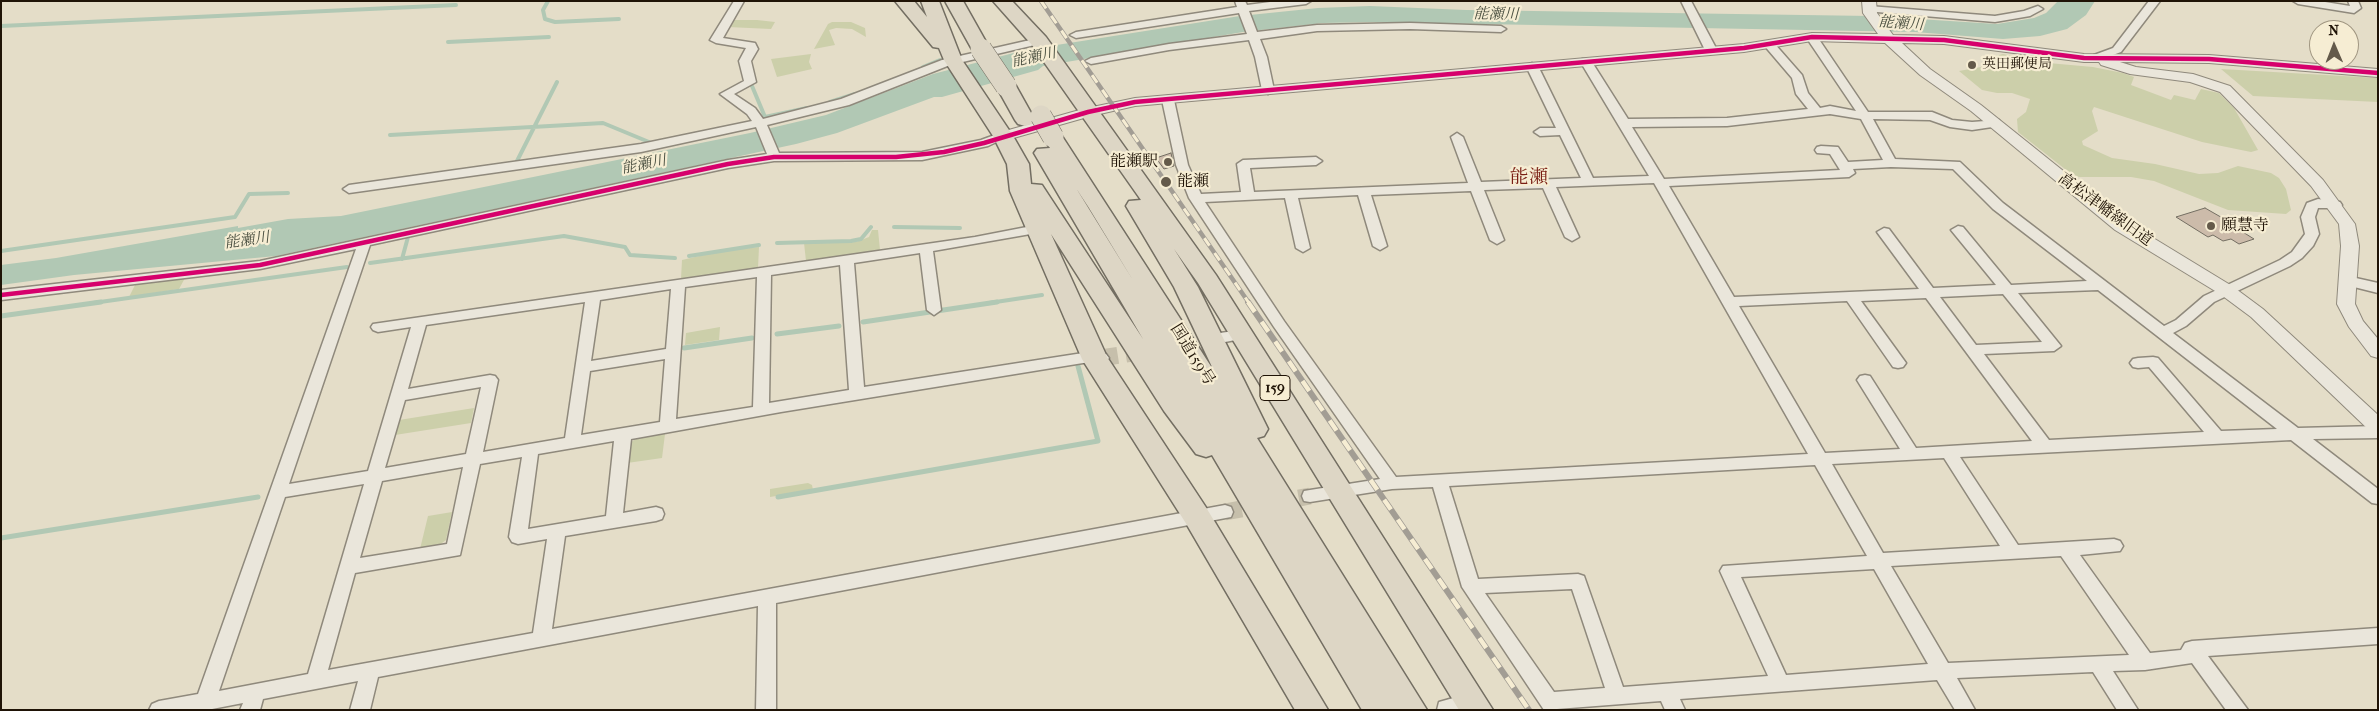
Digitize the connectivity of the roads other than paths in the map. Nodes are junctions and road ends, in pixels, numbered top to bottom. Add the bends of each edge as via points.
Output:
1 (739, 1) edge
2 (904, 1) edge
3 (930, 1) edge
4 (954, 1) edge
5 (972, 1) edge
6 (1002, 1) edge
7 (1017, 1) edge
8 (1306, 1) edge
9 (2155, 1) edge
10 (2298, 1) edge
11 (2353, 1) edge
12 (1688, 6) edge
13 (1242, 8) edge
14 (1869, 8) edge
15 (2038, 9) dead end
16 (1501, 29) dead end
17 (1076, 35) dead end
18 (1252, 36) junction
19 (1812, 37) junction
20 (1887, 37) junction
21 (1038, 41) junction
22 (1770, 44) junction
23 (989, 47) junction
24 (1711, 50) junction
25 (2098, 57) junction
26 (953, 59) junction
27 (1091, 61) dead end
28 (1586, 61) junction
29 (1532, 66) junction
30 (2378, 73) edge
31 (1268, 90) junction
32 (1168, 100) junction
33 (1816, 111) junction
34 (1864, 114) junction
35 (1093, 119) junction
36 (1995, 123) junction
37 (1624, 124) junction
38 (760, 125) junction
39 (1039, 128) junction
40 (1563, 131) junction
41 (1540, 132) dead end
42 (1003, 136) junction
43 (1457, 137) dead end
44 (1821, 150) dead end
45 (773, 155) junction
46 (1316, 161) dead end
47 (1890, 163) junction
48 (1018, 164) junction
49 (1844, 166) junction
50 (1659, 181) junction
51 (1589, 182) junction
52 (1548, 184) junction
53 (1476, 187) junction
54 (349, 188) dead end
55 (1364, 192) junction
56 (1290, 195) junction
57 (1248, 196) junction
58 (1196, 198) junction
59 (2335, 205) junction
60 (1037, 229) junction
61 (1958, 230) dead end
62 (1884, 232) dead end
63 (1572, 237) dead end
64 (1497, 240) dead end
65 (365, 241) junction
66 (1380, 246) dead end
67 (926, 248) junction
68 (1304, 248) dead end
69 (847, 259) junction
70 (764, 271) junction
71 (2347, 281) junction
72 (678, 284) junction
73 (2100, 285) junction
74 (2378, 288) edge
75 (2008, 290) junction
76 (2226, 290) junction
77 (1929, 293) junction
78 (1, 295) edge
79 (594, 297) junction
80 (1852, 298) junction
81 (1730, 302) junction
82 (934, 310) dead end
83 (420, 321) junction
84 (378, 327) dead end
85 (2163, 332) junction
86 (1972, 350) junction
87 (2378, 352) edge
88 (673, 353) junction
89 (1098, 359) junction
90 (1898, 363) dead end
91 (2138, 363) dead end
92 (583, 367) junction
93 (1864, 380) dead end
94 (857, 394) junction
95 (397, 396) junction
96 (761, 411) junction
97 (668, 427) junction
98 (2378, 427) edge
99 (2378, 432) edge
100 (623, 434) junction
101 (2292, 434) junction
102 (2217, 436) junction
103 (572, 442) junction
104 (2044, 446) junction
105 (531, 449) junction
106 (1948, 452) junction
107 (1912, 454) junction
108 (472, 458) junction
109 (1819, 459) junction
110 (374, 475) junction
111 (1439, 480) junction
112 (1392, 483) junction
113 (1339, 490) junction
114 (278, 492) junction
115 (1310, 496) tunnel mouth
116 (2378, 498) edge
117 (1226, 512) tunnel mouth
118 (656, 514) dead end
119 (1197, 517) junction
120 (614, 521) junction
121 (1270, 527) junction
122 (557, 530) junction
123 (2114, 546) dead end
124 (2066, 549) junction
125 (2013, 552) junction
126 (1877, 561) junction
127 (348, 567) junction
128 (1471, 587) junction
129 (767, 597) junction
130 (1357, 621) junction
131 (2378, 636) edge
132 (541, 639) junction
133 (2192, 649) junction
134 (2145, 662) junction
135 (2098, 664) junction
136 (370, 672) junction
137 (1943, 672) junction
138 (315, 681) junction
139 (1780, 684) junction
140 (1667, 692) junction
141 (1617, 696) junction
142 (253, 701) edge
143 (195, 705) edge
144 (1553, 705) edge
145 (1474, 706) edge
146 (1446, 708) dead end
147 (159, 710) edge
148 (360, 710) edge
149 (766, 710) edge
150 (1312, 710) edge
151 (1380, 710) edge
152 (1411, 710) edge
153 (1675, 710) edge
154 (1965, 710) edge
155 (2128, 710) edge
156 (2238, 710) edge

1 - 38 street via 716,40 751,45 745,61 750,82 726,94 751,110
2 - 26 highway
3 - 26 highway
4 - 23 highway, 国道159号
5 - 23 highway, 国道159号
6 - 21 highway, 159
7 - 21 highway, 159
8 - 13 street
9 - 25 street via 2117,50
10 - 11 street via 2354,10
12 - 24 street
13 - 17 street
13 - 18 street
14 - 15 street via 1995,19
14 - 20 street, 高松津幡線旧道
16 - 18 street via 1360,26
18 - 27 street
18 - 31 street
19 - 20 street
19 - 22 street
19 - 34 street
20 - 25 street
20 - 36 street, 高松津幡線旧道 via 1925,72
21 - 26 street
21 - 35 highway, 159
22 - 24 street
22 - 33 street via 1798,77 1802,94
23 - 39 highway, 国道159号, bridge
24 - 28 street
25 - 30 street via 2209,59
25 - 59 street via 2116,67 2193,78 2225,89
26 - 38 street via 844,102
26 - 42 highway
28 - 29 street
28 - 37 street
29 - 31 street
29 - 40 street
31 - 32 street
32 - 35 street via 1135,102
32 - 58 street via 1182,165
33 - 34 street
33 - 37 street via 1727,122
34 - 36 street via 1932,116 1972,126
34 - 47 street
35 - 42 street
35 - 113 highway, 159 via 1208,280 1233,336
35 - 130 highway, 159 via 1108,156 1186,287 1271,461 1362,607
36 - 76 street, 高松津幡線旧道 via 2121,226
37 - 50 street
38 - 45 street
38 - 54 street via 641,148
39 - 121 highway, 国道159号
39 - 130 highway, 国道159号 via 1100,208
40 - 41 street
40 - 51 street
42 - 45 street via 922,156
42 - 48 highway
43 - 53 street
44 - 49 street via 1834,150
45 - 65 street
46 - 57 street via 1243,164
47 - 49 street
47 - 73 street via 1956,165 1998,206
48 - 60 highway via 1021,191
48 - 121 highway via 1173,404 1253,514
49 - 50 street via 1849,173
50 - 51 street
50 - 81 street
51 - 52 street
52 - 53 street
52 - 63 street
53 - 55 street
53 - 64 street
55 - 56 street
55 - 66 street
56 - 57 street
56 - 68 street
57 - 58 street
58 - 112 street via 1279,324
59 - 71 street via 2347,224 2350,246
59 - 76 street via 2318,203 2312,206 2308,217 2312,234 2297,255
60 - 67 street
60 - 89 highway
61 - 75 street
62 - 77 street
65 - 78 street via 260,265
65 - 114 street
67 - 69 street
67 - 82 street
69 - 70 street
69 - 94 street
70 - 72 street
70 - 96 street
71 - 74 street
71 - 87 street via 2346,304 2355,323
72 - 79 street
72 - 88 street
73 - 75 street
73 - 85 street
75 - 77 street
75 - 86 street via 2054,346
76 - 85 street
76 - 98 street, 高松津幡線旧道 via 2257,313
77 - 80 street
77 - 86 street
79 - 83 street
79 - 92 street
80 - 81 street
80 - 90 street
81 - 109 street
83 - 84 street
83 - 95 street
85 - 101 street
86 - 104 street
88 - 92 street
88 - 97 street
89 - 94 street via 1083,358
89 - 119 highway
91 - 102 street via 2153,362
92 - 103 street
93 - 107 street
94 - 96 street
95 - 108 street via 490,380
95 - 110 street
96 - 97 street
97 - 100 street
99 - 101 street
100 - 103 street
100 - 120 street
101 - 102 street
101 - 116 street
102 - 104 street
103 - 105 street
104 - 106 street
105 - 108 street
105 - 122 street via 518,537
106 - 107 street
106 - 125 street
107 - 109 street
108 - 110 street
108 - 127 street via 454,550
109 - 111 street
109 - 126 street
110 - 114 street
110 - 127 street
111 - 112 street
111 - 128 street
112 - 113 street
113 - 115 street
113 - 145 highway, 159
114 - 143 street
117 - 119 street
118 - 120 street
119 - 129 street
119 - 150 highway
120 - 122 street
121 - 151 highway, 国道159号
122 - 132 street
123 - 124 street
124 - 125 street
124 - 134 street
125 - 126 street
126 - 137 street
126 - 139 street via 1729,571
127 - 138 street
128 - 141 street via 1578,582
128 - 144 street
129 - 132 street
129 - 149 street
130 - 152 highway, 国道159号
131 - 133 street
132 - 136 street
133 - 134 street via 2186,657
133 - 156 street
134 - 135 street
135 - 137 street
135 - 155 street
136 - 138 street
136 - 148 street
137 - 139 street
137 - 154 street
138 - 142 street
139 - 140 street
140 - 141 street
140 - 153 street
141 - 144 street
142 - 143 street
143 - 147 street
145 - 146 street

